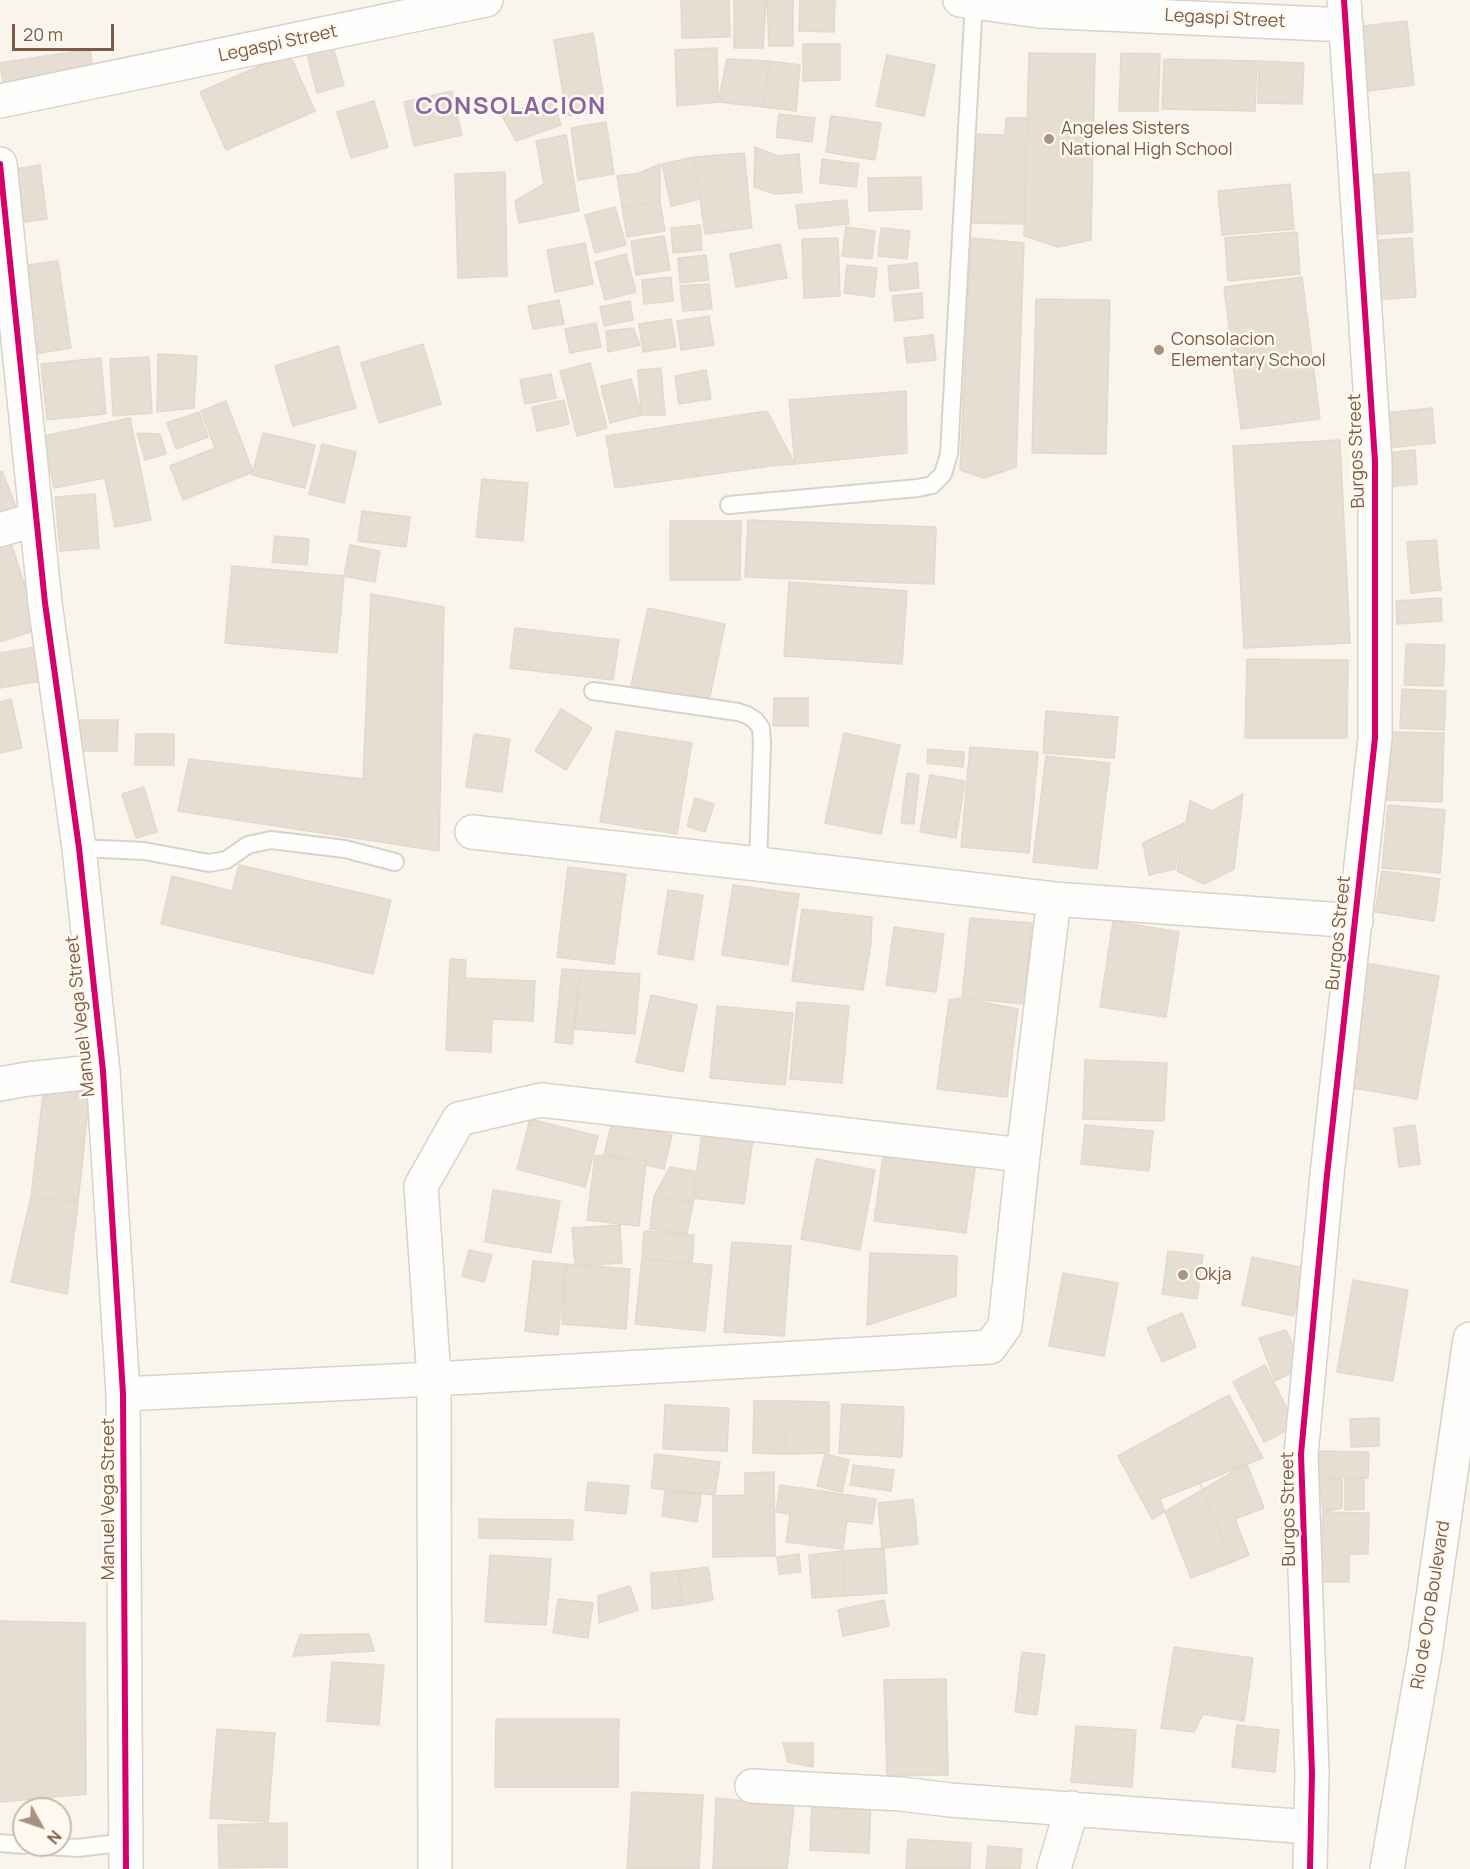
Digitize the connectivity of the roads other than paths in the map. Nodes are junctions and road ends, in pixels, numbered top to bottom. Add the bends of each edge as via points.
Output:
1 (486, 0) edge
2 (967, 1) edge
3 (1345, 13) edge
4 (0, 101) edge
5 (0, 164) edge
6 (729, 505) dead end
7 (36, 519) junction
8 (0, 530) edge
9 (593, 692) dead end
10 (472, 832) dead end
11 (79, 848) junction
12 (395, 862) dead end
13 (758, 864) junction
14 (1054, 899) junction
15 (1356, 921) junction
16 (103, 1071) junction
17 (0, 1084) edge
18 (1023, 1155) junction
19 (1470, 1339) edge
20 (434, 1379) junction
21 (123, 1394) junction
22 (752, 1786) dead end
23 (1072, 1808) junction
24 (1310, 1827) junction
25 (72, 1848) edge
26 (126, 1855) edge
27 (435, 1869) edge
28 (1054, 1869) edge
29 (1310, 1869) edge
30 (1387, 1869) edge

1 - 4 street, Legaspi Street
2 - 3 street, Legaspi Street via 1039,11
2 - 6 lane via 949,454 944,474 932,485 918,488
3 - 15 street, Burgos Street via 1374,461 1375,738
5 - 7 street, Manuel Vega Street
7 - 8 street
7 - 11 street, Manuel Vega Street
9 - 13 lane via 738,712 755,720 761,728 762,743
10 - 13 street
11 - 12 lane via 144,851 209,863 226,860 248,845 271,840 345,849
11 - 16 street, Manuel Vega Street
13 - 14 street
14 - 15 street
14 - 18 street
15 - 24 street, Burgos Street via 1301,1454 1312,1773
16 - 17 street
16 - 21 street, Manuel Vega Street
18 - 20 street via 1005,1326 990,1347
18 - 20 street via 541,1100 459,1119 422,1186
19 - 30 street, Rio de Oro Boulevard via 1425,1653
20 - 21 street
20 - 27 street
21 - 26 street, Manuel Vega Street
22 - 23 street
23 - 24 street
23 - 28 street
24 - 29 street, Burgos Street
25 - 26 lane

